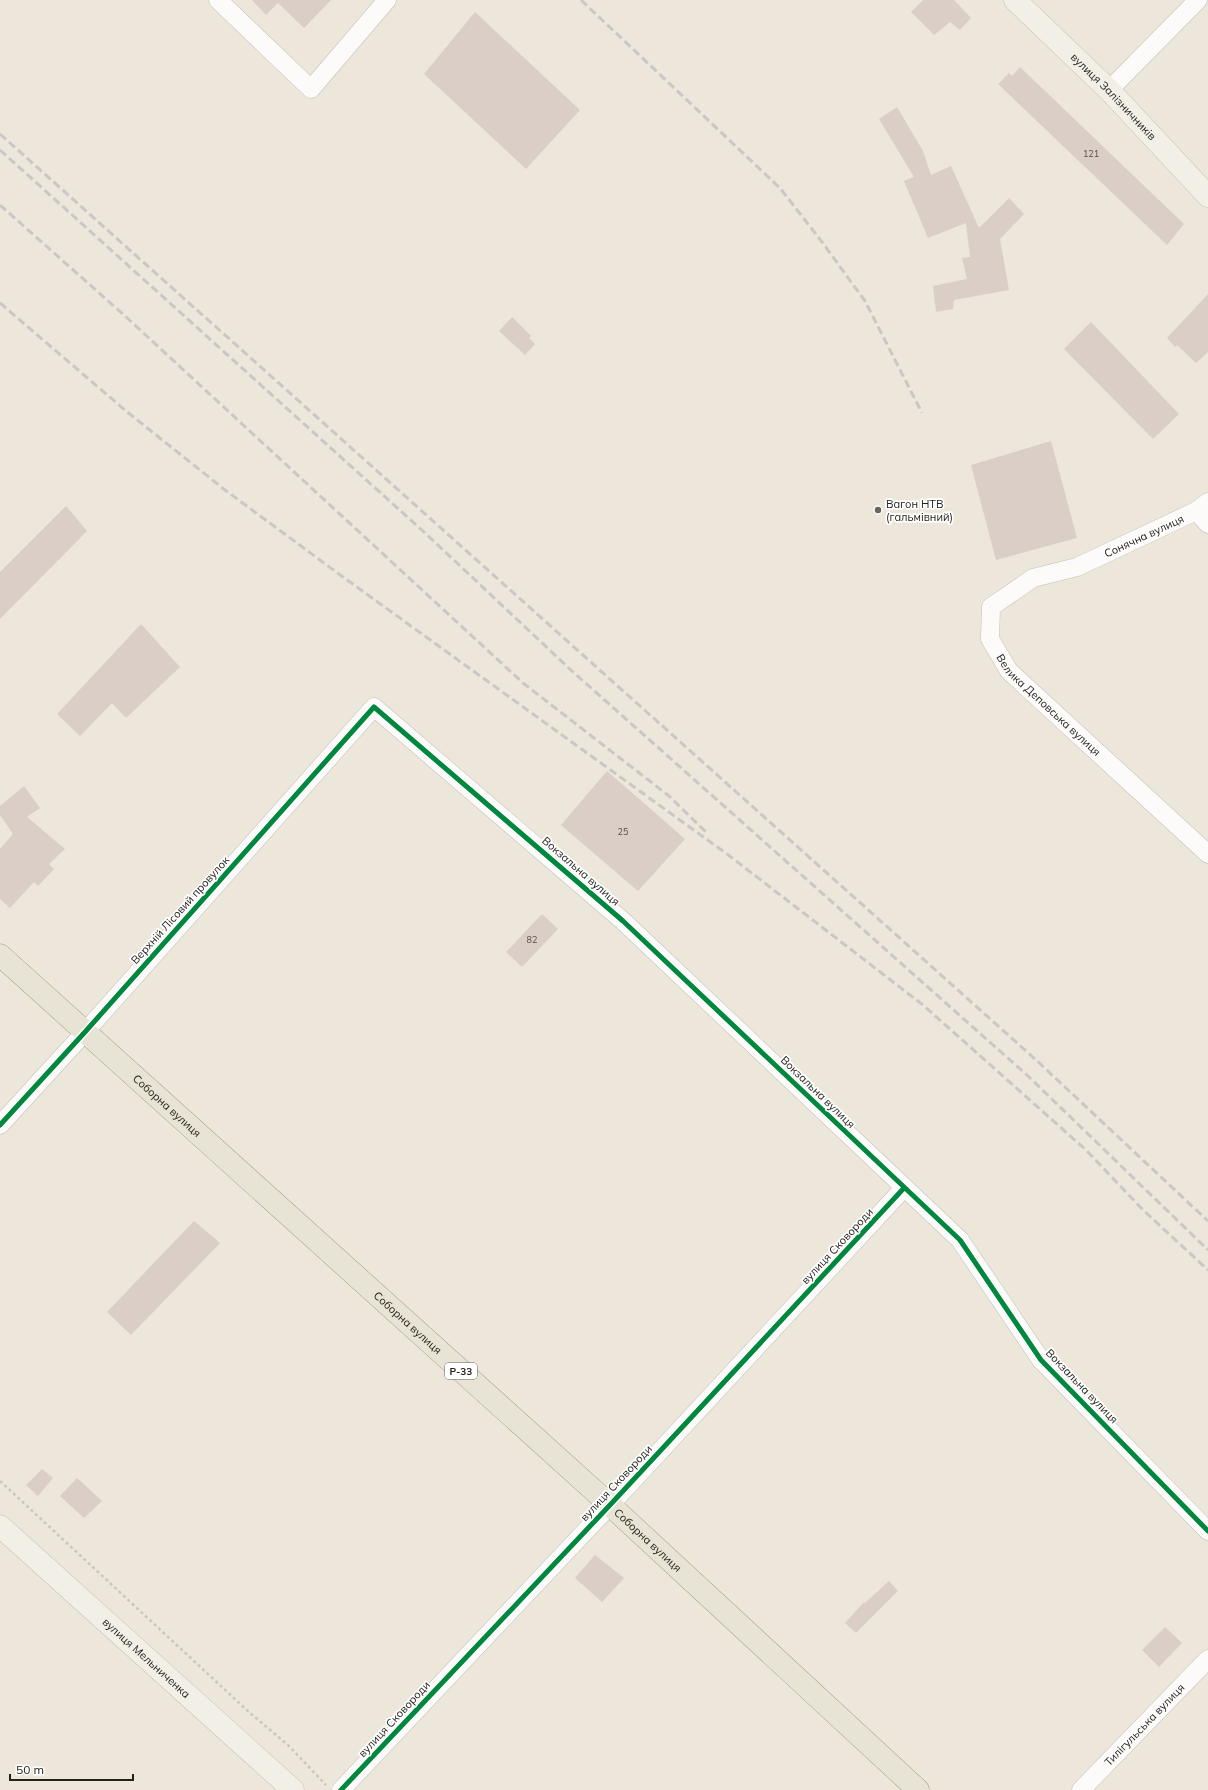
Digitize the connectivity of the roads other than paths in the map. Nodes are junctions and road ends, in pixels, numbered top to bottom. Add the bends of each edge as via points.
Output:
1 (218, 0) edge
2 (387, 0) edge
3 (1015, 0) edge
4 (1198, 0) edge
5 (1109, 90) junction
6 (1208, 196) edge
7 (1202, 506) edge
8 (1208, 524) edge
9 (1078, 567) joint
10 (374, 707) joint
11 (1208, 854) edge
12 (0, 955) edge
13 (85, 1032) junction
14 (0, 1125) edge
15 (904, 1188) junction
16 (610, 1505) junction
17 (0, 1526) edge
18 (1208, 1531) edge
19 (1208, 1659) edge
20 (336, 1789) edge
21 (292, 1790) edge
22 (918, 1790) edge
23 (1081, 1790) edge

1 - 2 street via 311,89
3 - 5 street, вулиця Залізничників
4 - 5 street
5 - 6 street, вулиця Залізничників
7 - 8 street
7 - 9 street, Сонячна вулиця
9 - 11 street, Велика Деповська вулиця via 1033,578 991,607 990,639 1009,671
10 - 13 street, Верхній Лісовий провулок
10 - 15 street, Вокзальна вулиця via 623,921
12 - 13 main road, Соборна вулиця / Р-33
13 - 14 street, Верхній Лісовий провулок
13 - 16 main road, Соборна вулиця / Р-33
15 - 16 street, вулиця Сковороди
15 - 18 street, Вокзальна вулиця via 960,1240 1041,1360
16 - 20 street, вулиця Сковороди
16 - 22 main road, Соборна вулиця / Р-33
17 - 21 street, вулиця Мельниченка
19 - 23 street, Тилігульська вулиця

